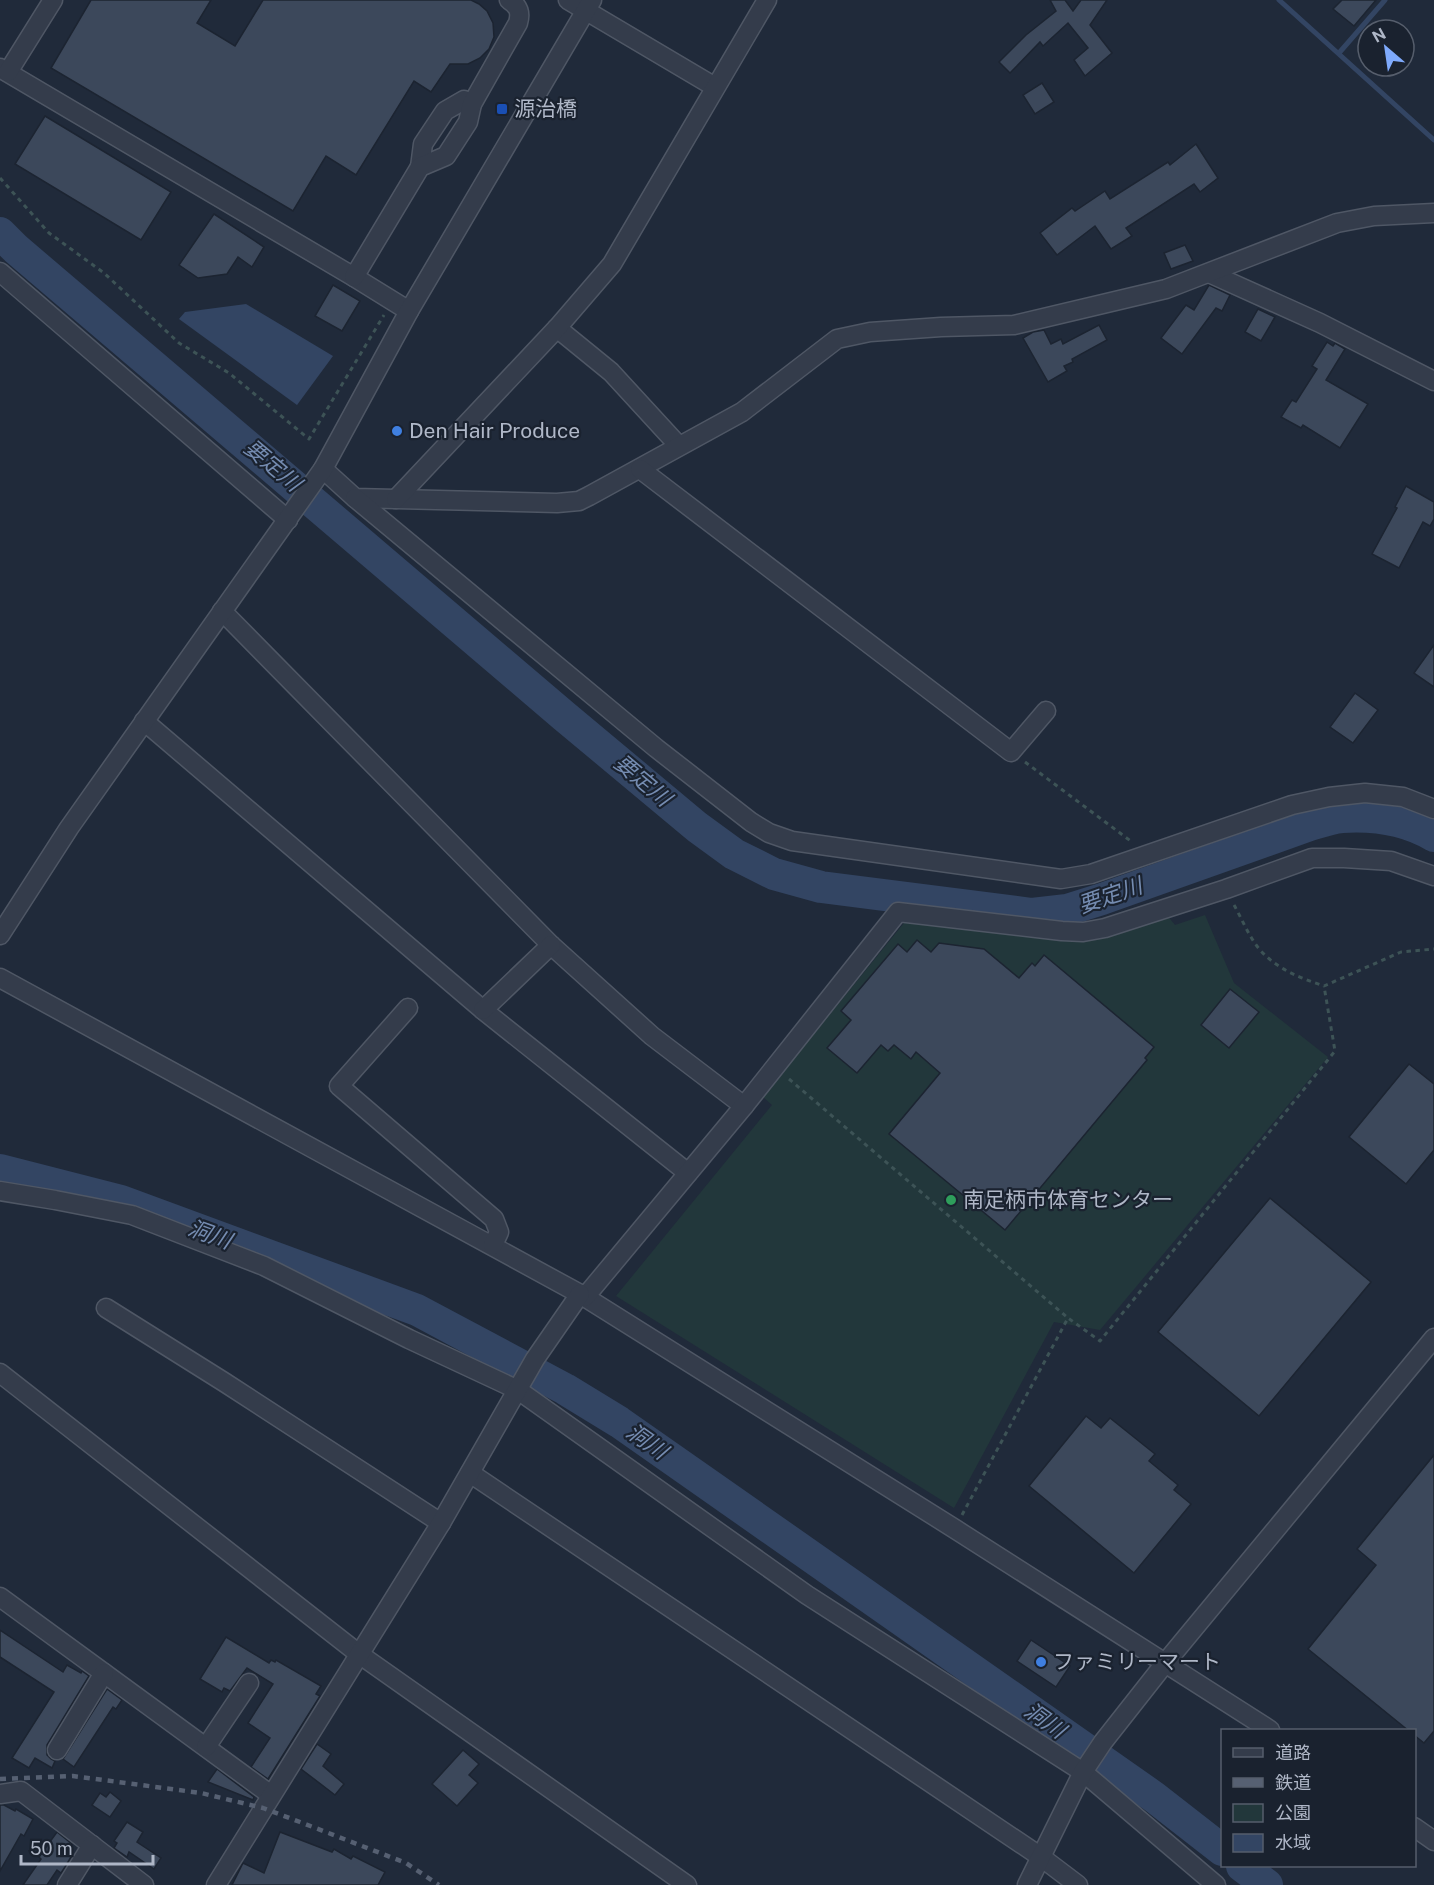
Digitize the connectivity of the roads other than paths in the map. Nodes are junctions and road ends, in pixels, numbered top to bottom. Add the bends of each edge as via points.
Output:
1 (53, 0) edge
2 (509, 0) edge
3 (568, 0) edge
4 (767, 0) edge
5 (589, 5) edge
6 (4, 70) edge
7 (715, 87) junction
8 (471, 104) junction
9 (420, 167) junction
10 (1434, 213) edge
11 (0, 272) edge
12 (1209, 273) junction
13 (354, 277) junction
14 (409, 311) junction
15 (557, 328) junction
16 (1434, 381) edge
17 (680, 446) junction
18 (323, 469) junction
19 (640, 469) junction
20 (355, 498) junction
21 (396, 499) junction
22 (288, 520) junction
23 (222, 611) junction
24 (1046, 711) dead end
25 (144, 721) junction
26 (1434, 809) edge
27 (1434, 876) edge
28 (0, 935) edge
29 (551, 945) junction
30 (0, 978) edge
31 (408, 1008) dead end
32 (483, 1010) junction
33 (744, 1106) junction
34 (688, 1173) junction
35 (0, 1191) edge
36 (493, 1245) junction
37 (583, 1296) junction
38 (106, 1308) dead end
39 (1434, 1338) edge
40 (0, 1373) edge
41 (520, 1387) junction
42 (470, 1473) junction
43 (441, 1523) junction
44 (0, 1597) edge
45 (359, 1654) junction
46 (1166, 1662) junction
47 (104, 1673) junction
48 (249, 1683) dead end
49 (1267, 1729) edge
50 (206, 1748) junction
51 (57, 1749) dead end
52 (1084, 1770) junction
53 (0, 1794) edge
54 (271, 1795) junction
55 (1416, 1828) edge
56 (1434, 1841) edge
57 (92, 1845) junction
58 (1041, 1857) junction
59 (67, 1885) edge
60 (144, 1885) edge
61 (216, 1885) edge
62 (687, 1885) edge
63 (1027, 1885) edge
64 (1078, 1885) edge
65 (1216, 1885) edge

1 - 6 street
2 - 8 street via 518,8 519,23
3 - 5 street
4 - 7 street
5 - 7 street
5 - 14 street
6 - 13 street
7 - 15 street via 612,264
8 - 9 street via 468,122 446,156
8 - 9 street via 464,100 445,111 423,144
9 - 13 street
10 - 12 street via 1374,216 1337,223
11 - 22 street
12 - 16 street
12 - 17 street via 1166,289 1014,325 870,332 837,339 742,412
13 - 14 street
14 - 18 street
15 - 17 street via 611,372
15 - 21 street
17 - 19 street
18 - 20 street
18 - 22 street
19 - 21 street via 579,501
19 - 24 street via 1011,752
20 - 21 street
20 - 26 street via 656,748 751,822 792,841 1061,879 1091,874 1292,805 1329,797 1365,793 1403,797
22 - 23 street
23 - 25 street
23 - 29 street
25 - 28 street
25 - 32 street
27 - 33 street via 1391,861 1311,858 1226,889 1083,932 898,912
29 - 32 street
29 - 33 street via 652,1036
30 - 36 street
31 - 36 street via 339,1086 494,1219 499,1232
32 - 34 street
33 - 34 street
34 - 37 street
35 - 41 street via 132,1215 264,1266 409,1339
36 - 37 street
37 - 41 street via 535,1359
37 - 46 street
38 - 43 street
39 - 46 street
40 - 45 street
41 - 42 street
41 - 52 street via 807,1595
42 - 43 street
42 - 58 street
43 - 45 street
44 - 47 street
45 - 54 street
45 - 62 street
46 - 49 street
46 - 52 street
47 - 50 street
47 - 51 street
48 - 50 street
50 - 54 street
52 - 58 street
52 - 65 street
53 - 57 street via 21,1791
54 - 61 street
55 - 56 street
57 - 59 street
57 - 60 street
58 - 63 street
58 - 64 street

